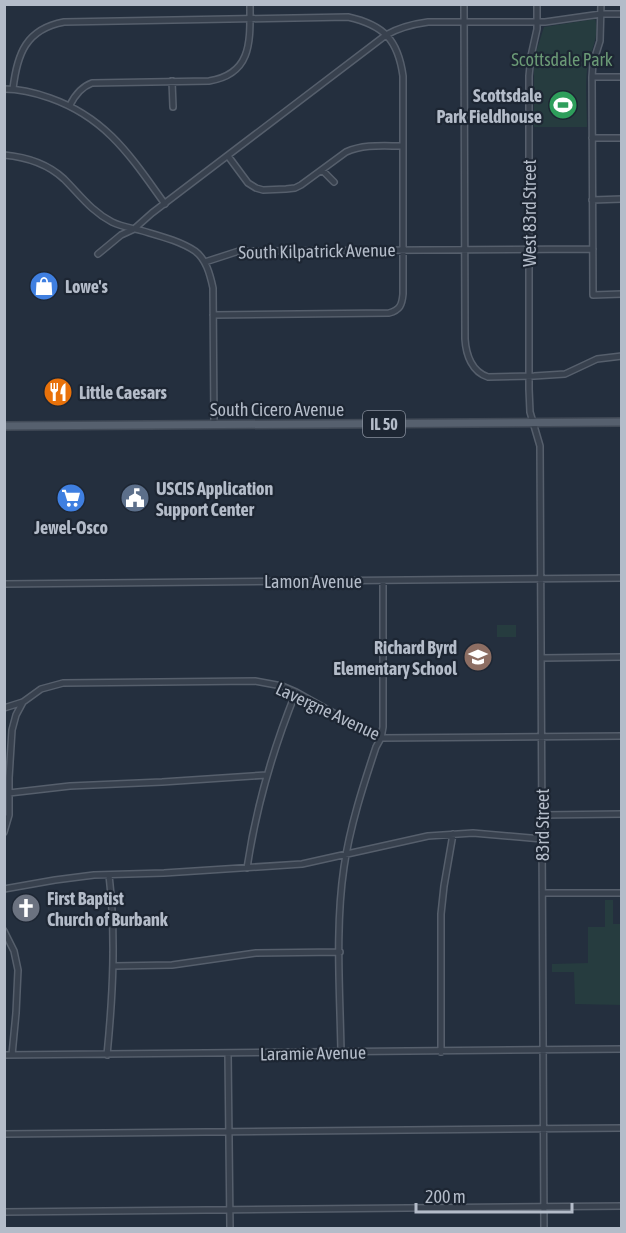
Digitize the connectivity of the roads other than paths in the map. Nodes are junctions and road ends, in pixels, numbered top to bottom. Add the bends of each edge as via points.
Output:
1 (250, 4) edge
2 (464, 4) edge
3 (537, 4) edge
4 (601, 4) edge
5 (601, 14) junction
6 (621, 14) edge
7 (250, 19) junction
8 (464, 22) junction
9 (537, 22) junction
10 (386, 35) junction
11 (592, 77) junction
12 (621, 77) edge
13 (172, 81) junction
14 (4, 89) edge
15 (13, 89) junction
16 (70, 105) junction
17 (172, 107) dead end
18 (592, 138) junction
19 (621, 138) edge
20 (402, 146) junction
21 (4, 155) edge
22 (228, 156) junction
23 (322, 170) junction
24 (334, 182) dead end
25 (621, 199) edge
26 (592, 200) junction
27 (165, 204) junction
28 (134, 229) junction
29 (403, 249) junction
30 (464, 249) junction
31 (529, 249) junction
32 (593, 249) junction
33 (98, 254) dead end
34 (205, 262) junction
35 (621, 294) edge
36 (213, 315) junction
37 (621, 356) edge
38 (529, 376) junction
39 (621, 422) edge
40 (533, 423) junction
41 (214, 425) junction
42 (4, 426) edge
43 (621, 578) edge
44 (540, 580) junction
45 (383, 581) junction
46 (4, 584) edge
47 (621, 657) edge
48 (541, 658) junction
49 (296, 692) junction
50 (23, 702) junction
51 (4, 708) edge
52 (542, 736) junction
53 (621, 736) edge
54 (381, 738) junction
55 (267, 774) junction
56 (9, 793) junction
57 (621, 814) edge
58 (542, 815) junction
59 (4, 832) edge
60 (453, 834) junction
61 (542, 839) junction
62 (346, 855) junction
63 (247, 868) junction
64 (109, 874) junction
65 (4, 888) edge
66 (621, 892) edge
67 (543, 893) junction
68 (4, 931) edge
69 (340, 952) junction
70 (114, 966) junction
71 (621, 1049) edge
72 (543, 1050) junction
73 (341, 1052) junction
74 (441, 1052) junction
75 (107, 1054) junction
76 (228, 1054) junction
77 (4, 1055) edge
78 (12, 1055) junction
79 (621, 1128) edge
80 (544, 1129) junction
81 (229, 1132) junction
82 (4, 1134) edge
83 (621, 1206) edge
84 (544, 1207) junction
85 (230, 1210) junction
86 (4, 1212) edge
87 (230, 1228) edge
88 (544, 1228) edge

1 - 7 street
2 - 8 street
3 - 9 street, West 83rd Street
4 - 5 street
5 - 6 street
5 - 9 street
5 - 11 street
7 - 10 street via 348,17 366,21
7 - 13 street via 246,56 232,73 209,81
7 - 15 street via 53,24 28,35
8 - 9 street
8 - 10 street via 414,24
8 - 30 street
9 - 31 street, West 83rd Street via 529,76
10 - 20 street via 401,63
10 - 22 street
11 - 12 street
11 - 18 street
13 - 16 street via 92,83 80,90
13 - 17 street
14 - 15 street
15 - 16 street
16 - 27 street via 115,139
18 - 19 street
18 - 26 street
20 - 23 street via 353,149
20 - 29 street
21 - 28 street via 32,160 50,169 96,213
22 - 23 street via 248,183 263,190 295,188
22 - 27 street
23 - 24 street
25 - 26 street
26 - 32 street
27 - 28 street
28 - 33 street
28 - 34 street via 188,247
29 - 30 street, South Kilpatrick Avenue
29 - 34 street, South Kilpatrick Avenue via 239,251
29 - 36 street via 403,294 401,306 394,312
30 - 31 street, South Kilpatrick Avenue
30 - 38 street via 467,356 488,377
31 - 32 street, South Kilpatrick Avenue
31 - 38 street, West 83rd Street
32 - 35 street via 593,294
34 - 36 street via 213,288
36 - 41 street
37 - 38 street via 597,359 565,374
38 - 40 street, West 83rd Street
39 - 40 main road, South Cicero Avenue / IL 50
40 - 41 main road, South Cicero Avenue / IL 50
40 - 44 street, 83rd Street via 540,446
41 - 42 main road, South Cicero Avenue / IL 50
43 - 44 street, Lamon Avenue
44 - 45 street, Lamon Avenue
44 - 48 street, 83rd Street
45 - 46 street, Lamon Avenue
45 - 54 street
47 - 48 street
48 - 52 street, 83rd Street
49 - 50 street, Lavergne Avenue via 255,681 63,683 41,689
49 - 54 street, Lavergne Avenue
49 - 55 street
50 - 51 street, Lavergne Avenue
50 - 56 street via 12,730
52 - 53 street, Lavergne Avenue
52 - 54 street, Lavergne Avenue
52 - 58 street, 83rd Street
54 - 62 street via 364,784
55 - 56 street
55 - 63 street
56 - 59 street
57 - 58 street
58 - 61 street, 83rd Street
60 - 61 street
60 - 62 street
60 - 74 street via 441,914
61 - 67 street, 83rd Street
62 - 63 street via 302,864
62 - 69 street
63 - 64 street
64 - 65 street
64 - 70 street
66 - 67 street
67 - 72 street, 83rd Street
68 - 78 street via 18,970
69 - 70 street via 256,953 172,965
69 - 73 street
70 - 75 street
71 - 72 street, Laramie Avenue
72 - 74 street, Laramie Avenue
72 - 80 street, 83rd Street
73 - 74 street, Laramie Avenue
73 - 76 street, Laramie Avenue
75 - 76 street, Laramie Avenue
75 - 78 street, Laramie Avenue
76 - 81 street
77 - 78 street, Laramie Avenue
79 - 80 street
80 - 81 street
80 - 84 street, 83rd Street
81 - 82 street
81 - 85 street
83 - 84 street
84 - 85 street
84 - 88 street, 83rd Street
85 - 86 street
85 - 87 street

